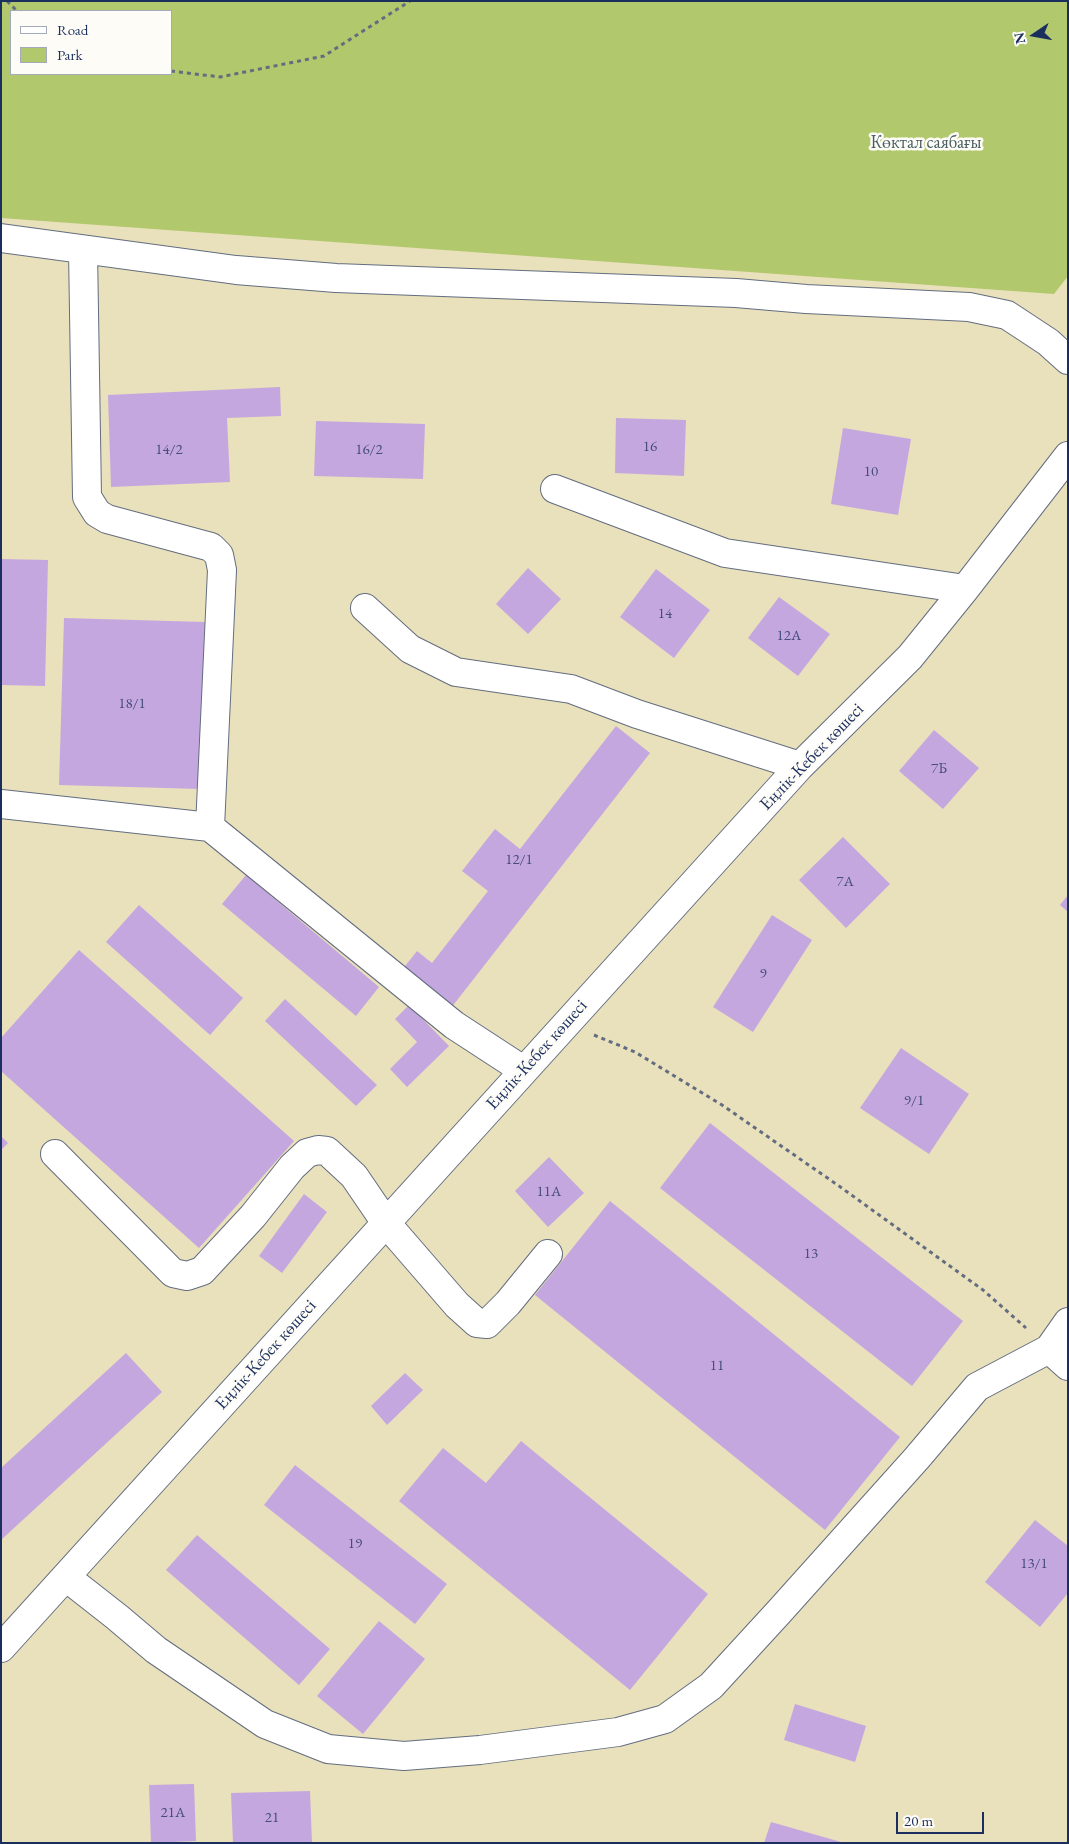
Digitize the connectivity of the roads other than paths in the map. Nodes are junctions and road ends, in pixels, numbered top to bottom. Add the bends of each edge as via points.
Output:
1 (1, 238) edge
2 (83, 250) junction
3 (1068, 360) edge
4 (1068, 456) edge
5 (555, 489) dead end
6 (965, 589) junction
7 (365, 608) dead end
8 (800, 766) junction
9 (1, 804) edge
10 (210, 827) junction
11 (523, 1070) junction
12 (56, 1154) dead end
13 (386, 1223) junction
14 (548, 1254) dead end
15 (1068, 1322) edge
16 (1058, 1357) edge
17 (66, 1577) junction
18 (1, 1648) edge

1 - 2 street
2 - 3 street via 236,270 336,278 736,293 969,307 1006,315 1048,342
2 - 10 street via 87,497 97,513 107,519 211,547 219,555 222,570
4 - 6 street, Еңлік-Кебек көшесі
5 - 6 street via 725,553
6 - 8 street, Еңлік-Кебек көшесі via 910,656
7 - 8 street via 410,648 456,672 571,690
8 - 11 street, Еңлік-Кебек көшесі
9 - 10 street
10 - 11 street via 454,1025
11 - 13 street, Еңлік-Кебек көшесі
12 - 13 street via 173,1273 187,1276 202,1271 253,1216 292,1167 307,1153 318,1150 327,1151 354,1176
13 - 14 street via 457,1305 483,1325 508,1303
13 - 17 street, Еңлік-Кебек көшесі
15 - 16 street
16 - 17 street via 977,1388 711,1686 665,1719 618,1732 480,1750 404,1756 328,1749 264,1724 156,1650
17 - 18 street, Еңлік-Кебек көшесі

